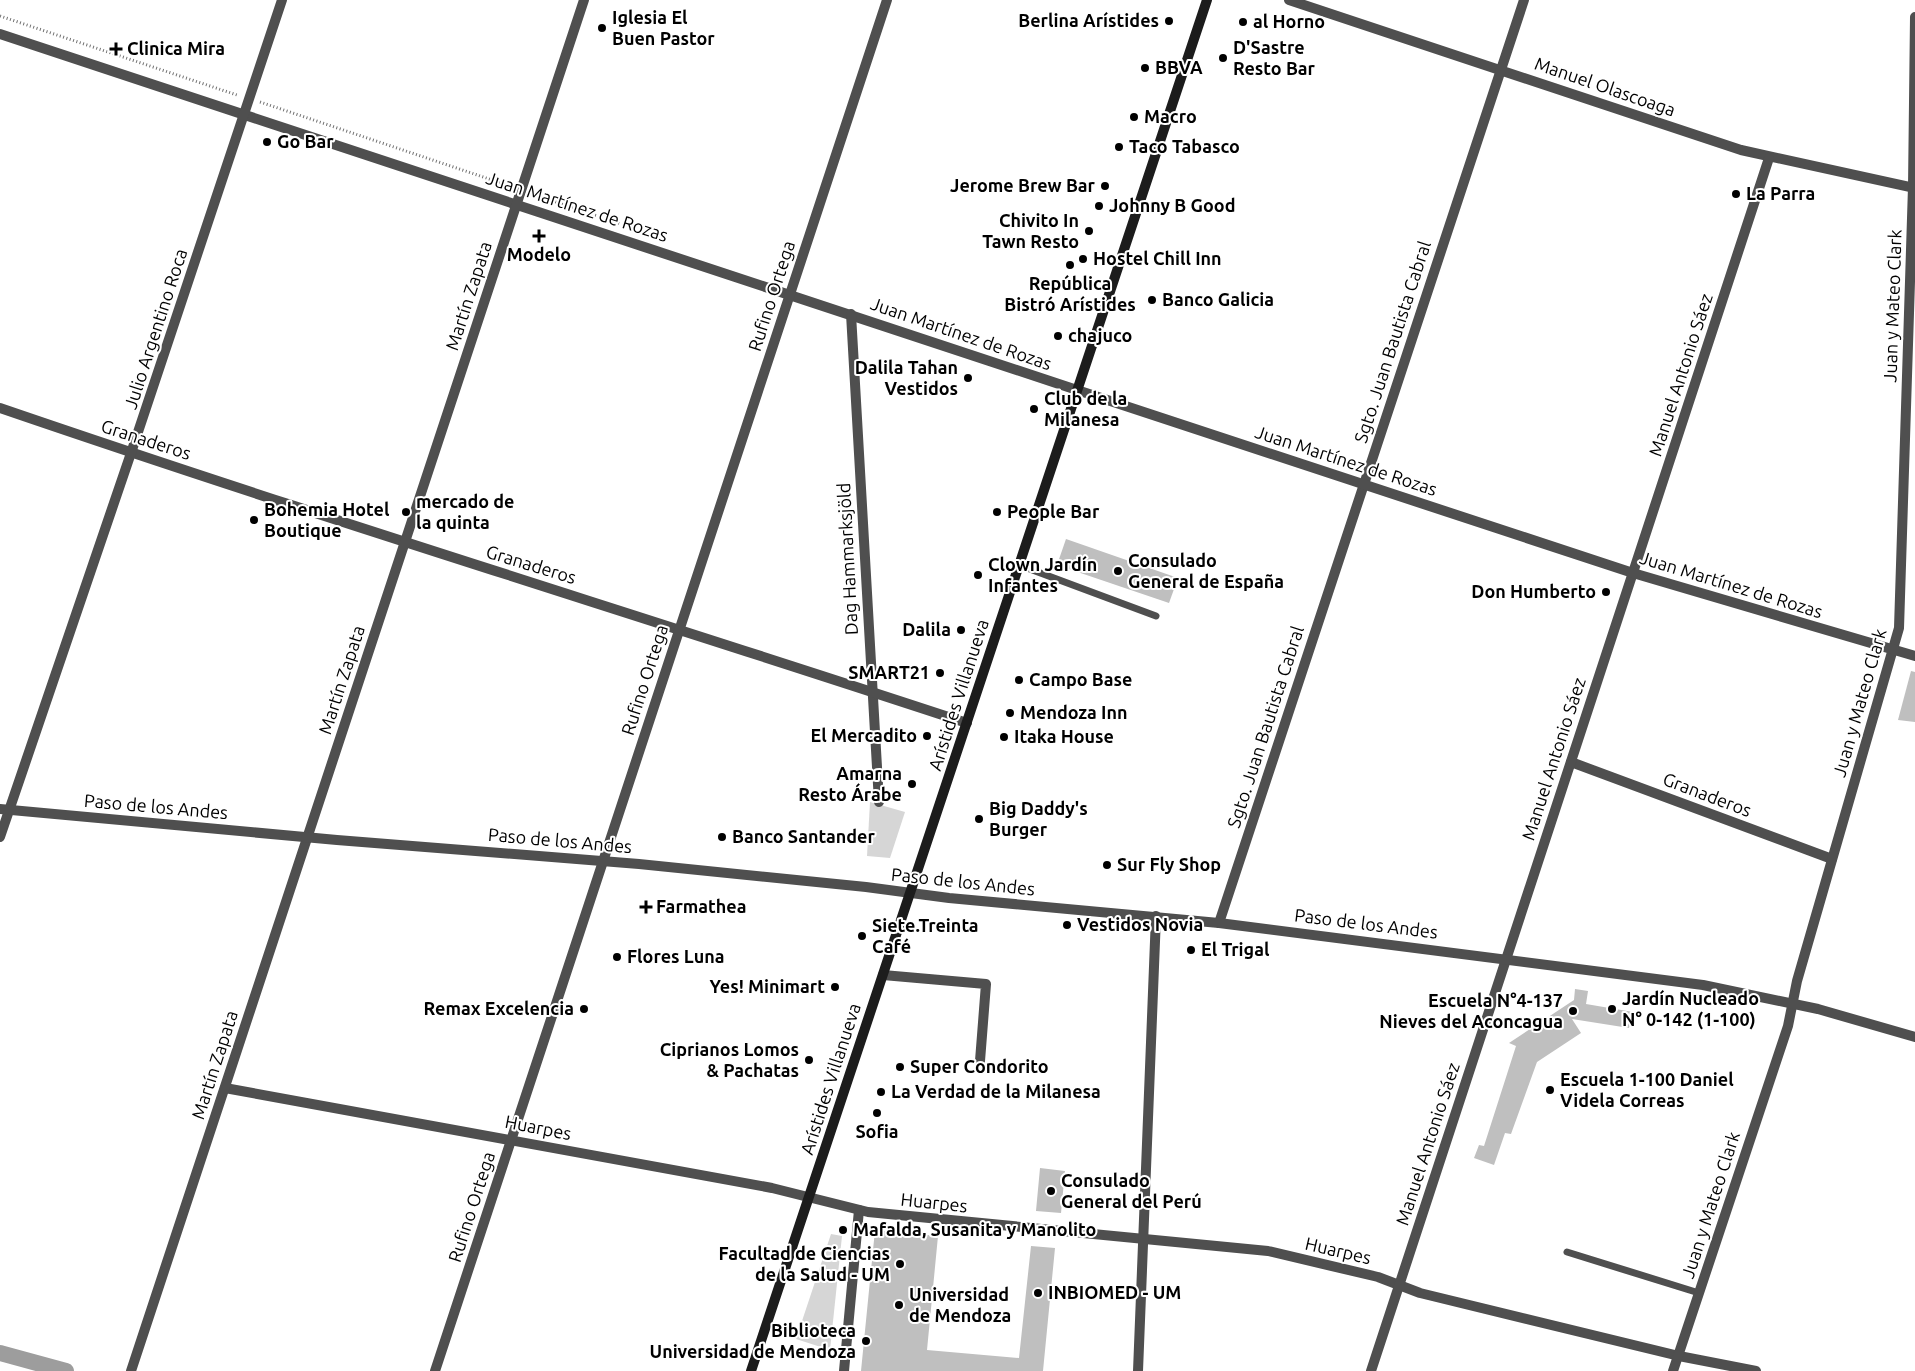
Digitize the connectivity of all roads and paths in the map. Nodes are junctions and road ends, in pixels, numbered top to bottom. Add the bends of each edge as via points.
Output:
1 (282, 0) edge
2 (584, 0) edge
3 (887, 0) edge
4 (1208, 0) edge
5 (1289, 0) edge
6 (1524, 0) edge
7 (1915, 18) edge
8 (0, 34) edge
9 (1501, 70) junction
10 (244, 116) junction
11 (1769, 158) junction
12 (1914, 187) edge
13 (516, 204) junction
14 (790, 294) junction
15 (851, 314) junction
16 (1077, 390) junction
17 (0, 408) edge
18 (131, 453) junction
19 (1363, 484) junction
20 (405, 542) junction
21 (1019, 565) junction
22 (1633, 573) junction
23 (1156, 616) dead end
24 (680, 628) junction
25 (1893, 651) junction
26 (1915, 656) edge
27 (872, 692) junction
28 (966, 723) junction
29 (1571, 762) junction
30 (879, 802) dead end
31 (4, 810) edge
32 (0, 837) edge
33 (308, 838) junction
34 (1832, 860) junction
35 (602, 861) junction
36 (910, 893) junction
37 (1156, 916) junction
38 (1219, 922) junction
39 (1506, 958) junction
40 (883, 975) junction
41 (1792, 1003) junction
42 (1915, 1038) edge
43 (980, 1061) dead end
44 (225, 1088) junction
45 (511, 1140) junction
46 (809, 1197) junction
47 (859, 1210) junction
48 (1144, 1240) junction
49 (1567, 1252) dead end
50 (1399, 1285) junction
51 (1699, 1293) junction
52 (1678, 1356) junction
53 (131, 1371) edge
54 (435, 1371) edge
55 (751, 1371) edge
56 (844, 1371) edge
57 (1138, 1371) edge
58 (1371, 1371) edge
59 (1674, 1371) edge
60 (1756, 1371) edge

1 - 10 street, Julio Argentino Roca
2 - 13 street, Martín Zapata
3 - 14 street, Rufino Ortega
4 - 16 main road, Arístides Villanueva
5 - 9 street, Manuel Olascoaga
6 - 9 street, Sgto. Juan Bautista Cabral
7 - 12 street, Juan y Mateo Clark
8 - 10 street, Juan Martínez de Rozas
9 - 11 street, Manuel Olascoaga
9 - 19 street, Sgto. Juan Bautista Cabral
10 - 13 street, Juan Martínez de Rozas
10 - 18 street, Julio Argentino Roca
11 - 12 street, Manuel Olascoaga
11 - 22 street, Manuel Antonio Sáez
12 - 25 street, Juan y Mateo Clark via 1900,616
13 - 14 street, Juan Martínez de Rozas
13 - 20 street, Martín Zapata
14 - 15 street, Juan Martínez de Rozas
14 - 24 street, Rufino Ortega
15 - 16 street, Juan Martínez de Rozas
15 - 27 street, Dag Hammarksjöld
16 - 19 street, Juan Martínez de Rozas
16 - 21 main road, Arístides Villanueva
17 - 18 street, Granaderos
18 - 20 street, Granaderos
18 - 31 street, Julio Argentino Roca
19 - 22 street, Juan Martínez de Rozas
19 - 38 street, Sgto. Juan Bautista Cabral
20 - 24 street, Granaderos
20 - 33 street, Martín Zapata
21 - 23 lane
21 - 28 main road, Arístides Villanueva
22 - 25 street, Juan Martínez de Rozas
22 - 29 street, Manuel Antonio Sáez
24 - 27 street, Granaderos
24 - 35 street, Rufino Ortega
25 - 26 street, Juan Martínez de Rozas
25 - 34 street, Juan y Mateo Clark
27 - 28 street, Granaderos
27 - 30 street, Dag Hammarksjöld
28 - 36 main road, Arístides Villanueva
29 - 34 street, Granaderos
29 - 39 street, Manuel Antonio Sáez
31 - 32 street, Julio Argentino Roca
31 - 33 street, Paso de los Andes
33 - 35 street, Paso de los Andes
33 - 44 street, Martín Zapata
34 - 41 street, Juan y Mateo Clark
35 - 36 street, Paso de los Andes
35 - 45 street, Rufino Ortega
36 - 37 street, Paso de los Andes
36 - 40 main road, Arístides Villanueva
37 - 38 street, Paso de los Andes
37 - 48 street
38 - 39 street, Paso de los Andes
39 - 41 street, Paso de los Andes via 1703,985
39 - 50 street, Manuel Antonio Sáez
40 - 43 street via 986,984
40 - 46 main road, Arístides Villanueva
41 - 42 street, Paso de los Andes
41 - 51 street, Juan y Mateo Clark via 1788,1026
44 - 45 street, Huarpes
44 - 53 street, Martín Zapata
45 - 46 street, Huarpes
45 - 54 street, Rufino Ortega
46 - 47 street, Huarpes
46 - 55 main road, Arístides Villanueva
47 - 48 street, Huarpes
47 - 56 street
48 - 50 street, Huarpes via 1268,1252 1365,1273
48 - 57 street
49 - 51 lane
50 - 52 street, Huarpes via 1420,1293
50 - 58 street, Manuel Antonio Sáez
51 - 52 street, Juan y Mateo Clark
52 - 59 street, Juan y Mateo Clark
52 - 60 street, Huarpes

